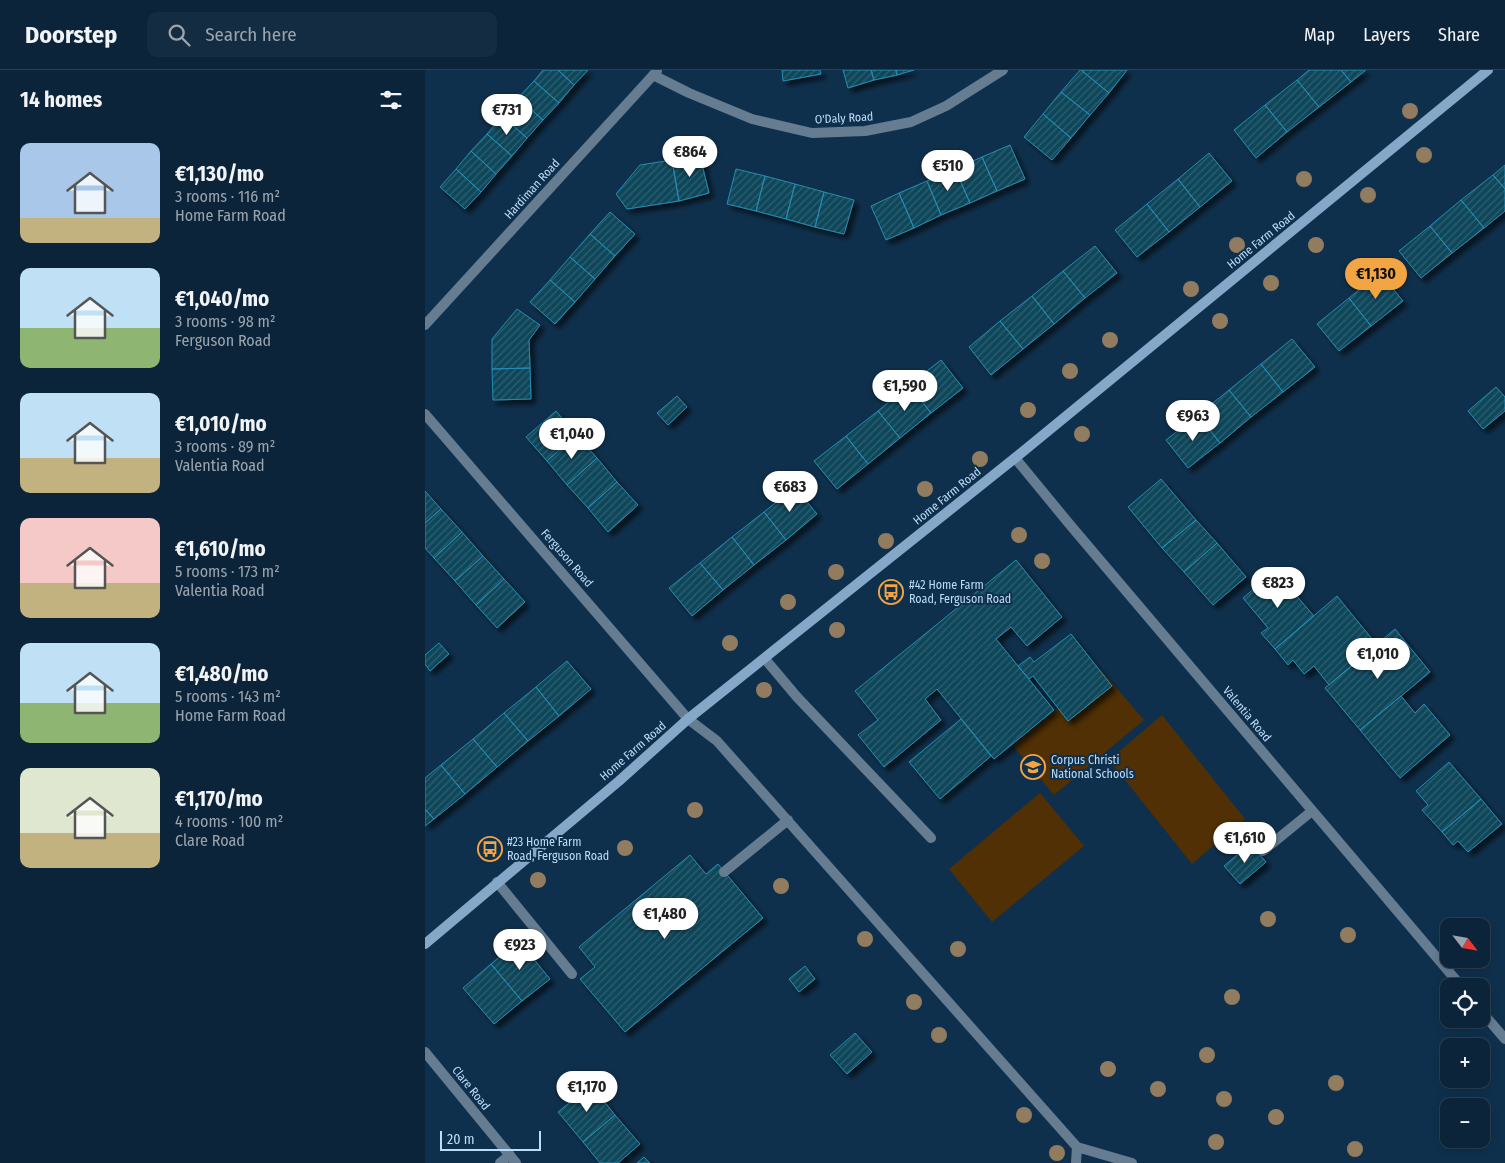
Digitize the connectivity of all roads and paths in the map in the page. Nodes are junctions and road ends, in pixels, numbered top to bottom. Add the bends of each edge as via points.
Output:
1 (1003, 70) edge
2 (1488, 70) edge
3 (655, 72) edge
4 (425, 325) edge
5 (425, 414) edge
6 (1015, 458) junction
7 (765, 659) junction
8 (688, 719) junction
9 (1312, 811) junction
10 (788, 820) junction
11 (931, 838) dead end
12 (1263, 851) dead end
13 (725, 872) dead end
14 (497, 882) junction
15 (425, 944) edge
16 (572, 974) dead end
17 (1454, 978) edge
18 (1490, 1020) edge
19 (1505, 1038) edge
20 (425, 1052) edge
21 (1077, 1147) junction
22 (513, 1159) edge
23 (500, 1163) edge
24 (1076, 1163) edge
25 (1132, 1163) edge

1 - 3 street, O'Daly Road via 946,106 911,122 865,131 812,132 752,120 689,93
2 - 6 street, Home Farm Road
3 - 4 street, Hardiman Road
5 - 8 street, Ferguson Road
6 - 7 street, Home Farm Road
6 - 9 street, Valentia Road
7 - 8 street, Home Farm Road
7 - 11 street
8 - 10 street, Ferguson Road via 717,741
8 - 14 street, Home Farm Road
9 - 12 street
9 - 17 street, Valentia Road
10 - 13 street
10 - 21 street, Ferguson Road
14 - 15 street, Home Farm Road
14 - 16 street
18 - 19 street
20 - 22 street, Clare Road
21 - 24 street
21 - 25 street
22 - 23 street

